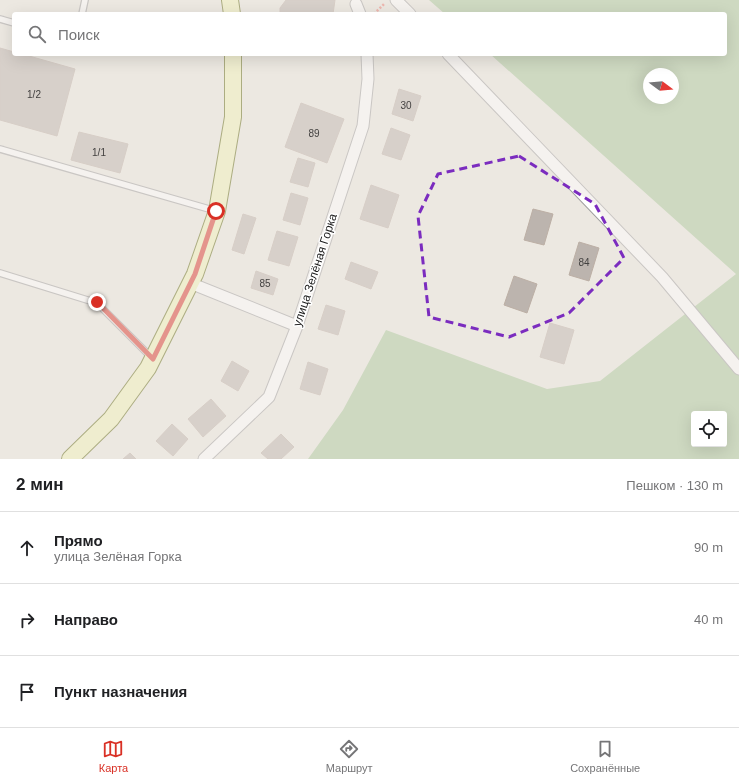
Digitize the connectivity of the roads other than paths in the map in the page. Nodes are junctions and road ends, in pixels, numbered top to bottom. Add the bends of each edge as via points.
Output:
1 (85, 0) edge
2 (230, 0) edge
3 (396, 0) edge
4 (82, 12) edge
5 (232, 12) edge
6 (408, 12) edge
7 (0, 19) edge
8 (12, 22) edge
9 (233, 56) edge
10 (367, 56) edge
11 (450, 56) edge
12 (0, 149) edge
13 (216, 211) junction
14 (0, 274) edge
15 (190, 283) junction
16 (297, 326) junction
17 (153, 359) junction
18 (739, 369) edge
19 (70, 459) edge
20 (204, 459) edge

1 - 4 lane
2 - 5 street
3 - 6 street
7 - 8 lane
9 - 13 street via 233,118
10 - 16 street, улица Зелёная Горка via 368,79 363,126
11 - 18 street via 662,277
12 - 13 lane
13 - 15 street
14 - 17 lane via 97,302
15 - 16 street
15 - 17 street
16 - 20 street, улица Зелёная Горка via 269,397
17 - 19 street via 111,419

